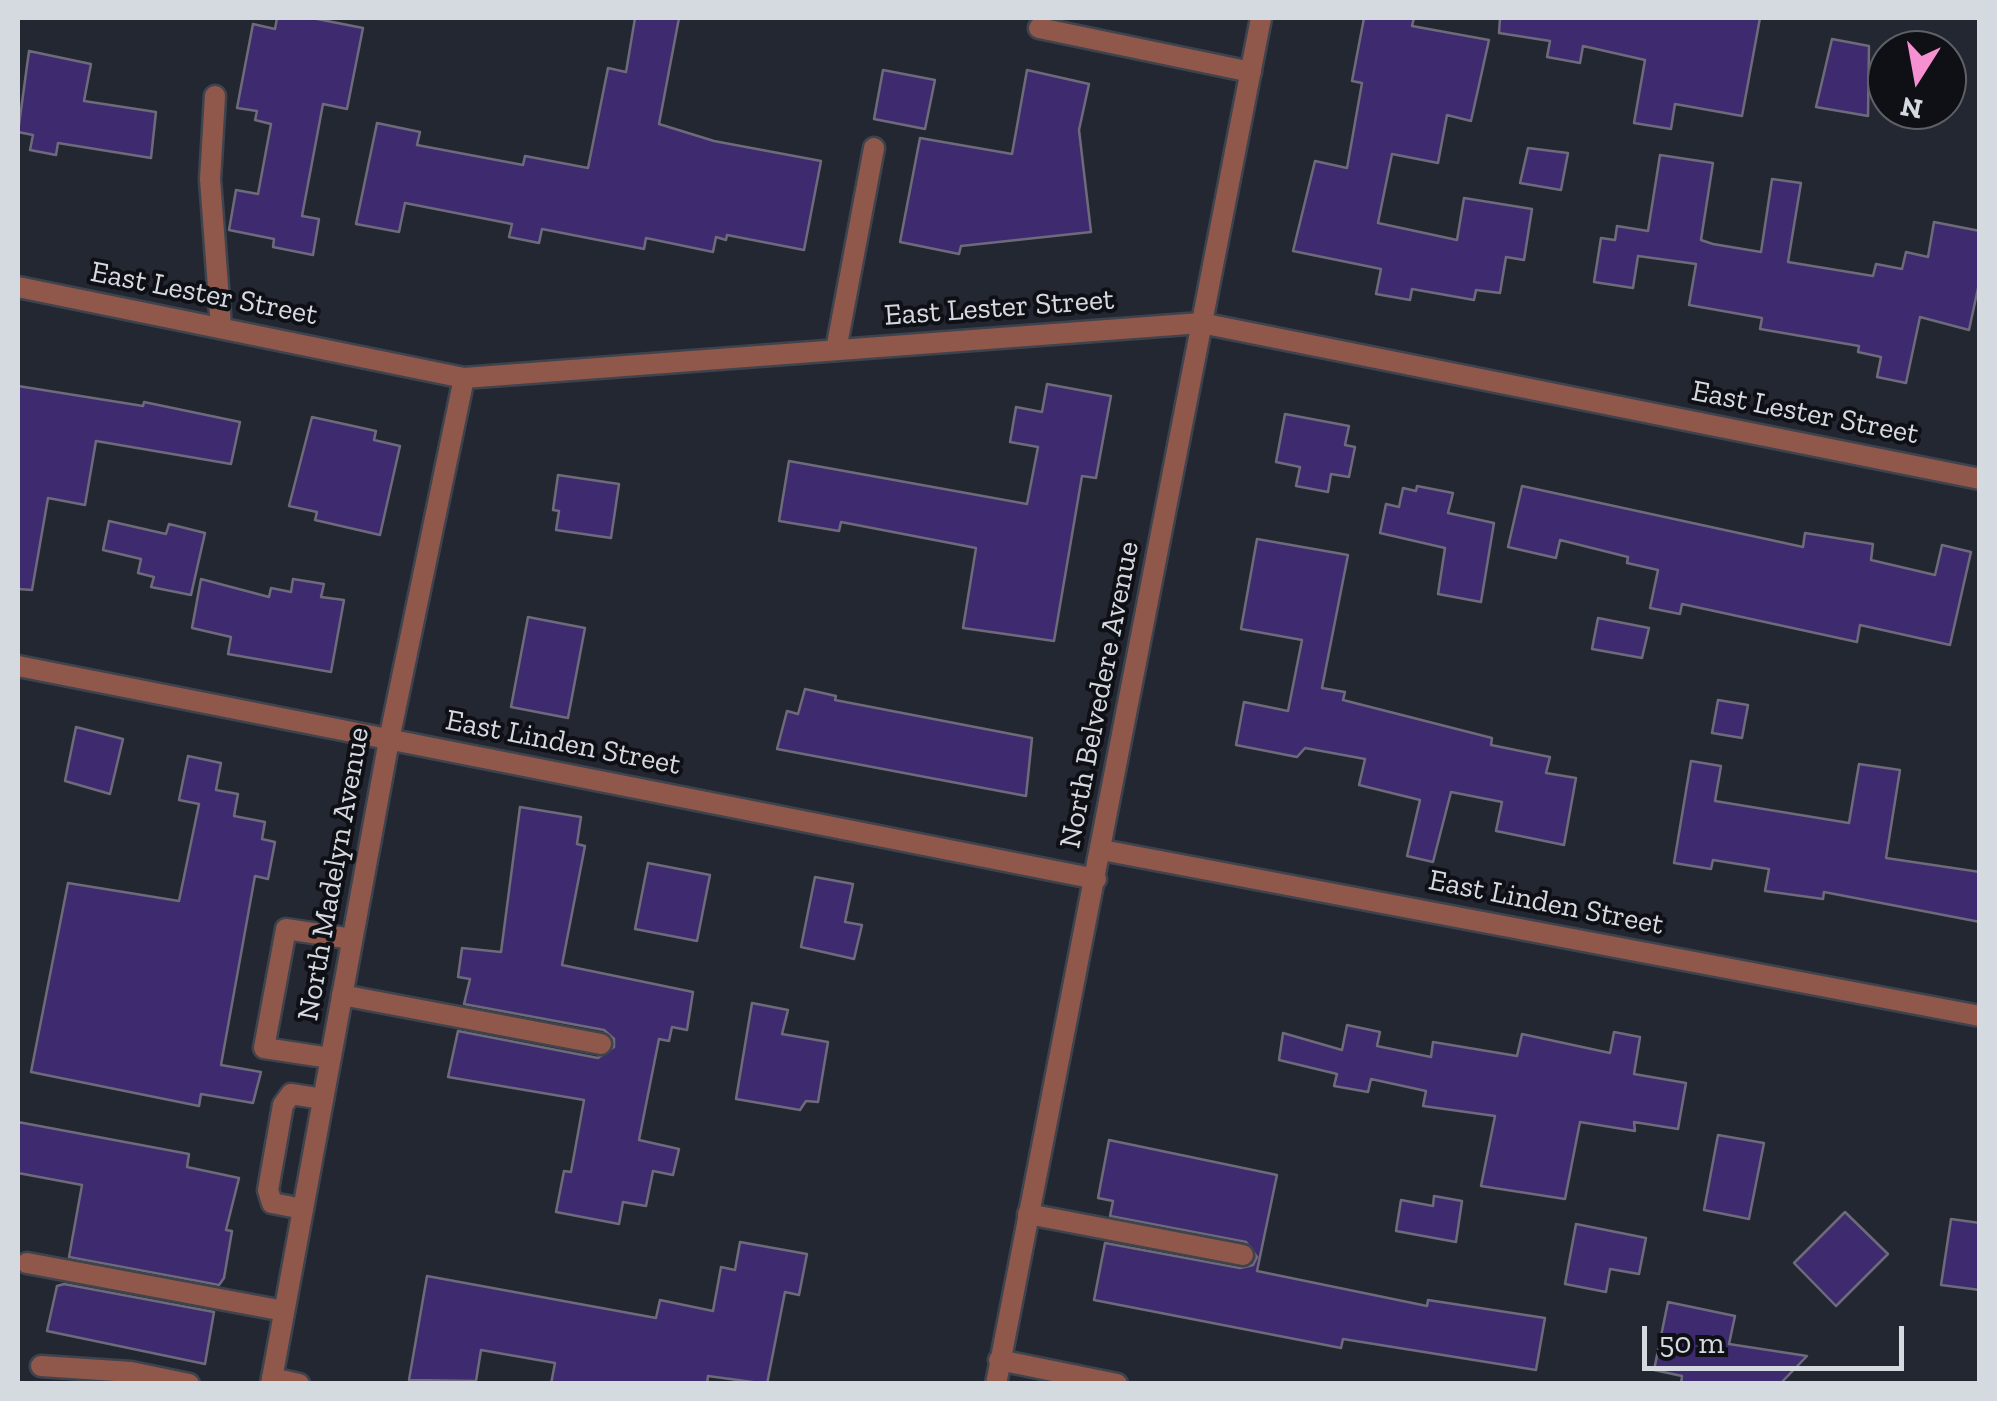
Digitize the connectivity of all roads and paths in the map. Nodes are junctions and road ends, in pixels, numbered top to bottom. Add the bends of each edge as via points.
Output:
1 (1262, 18) edge
2 (1039, 28) dead end
3 (1251, 72) junction
4 (215, 96) dead end
5 (874, 148) dead end
6 (18, 287) edge
7 (1201, 323) junction
8 (221, 326) junction
9 (836, 350) junction
10 (464, 378) junction
11 (1980, 479) edge
12 (18, 666) edge
13 (388, 740) junction
14 (1102, 850) junction
15 (1096, 880) junction
16 (352, 939) junction
17 (342, 994) junction
18 (1980, 1016) edge
19 (600, 1044) dead end
20 (330, 1058) junction
21 (323, 1098) junction
22 (303, 1208) junction
23 (1028, 1214) junction
24 (1243, 1255) dead end
25 (27, 1263) dead end
26 (284, 1311) junction
27 (1000, 1360) junction
28 (41, 1366) dead end
29 (272, 1381) edge
30 (190, 1384) edge
31 (300, 1384) edge
32 (996, 1384) edge
33 (1117, 1384) edge

1 - 3 street, North Belvedere Avenue
2 - 3 street
3 - 7 street, North Belvedere Avenue
4 - 8 street via 210,179
5 - 9 street
6 - 8 street, East Lester Street
7 - 9 street, East Lester Street
7 - 11 street, East Lester Street
7 - 14 street, North Belvedere Avenue
8 - 10 street, East Lester Street
9 - 10 street, East Lester Street
10 - 13 street, North Madelyn Avenue
12 - 13 street, East Linden Street
13 - 15 street, East Linden Street
13 - 16 street, North Madelyn Avenue
14 - 15 street, North Belvedere Avenue
14 - 18 street, East Linden Street
15 - 23 street, North Belvedere Avenue
16 - 17 street, North Madelyn Avenue
16 - 20 street via 286,929 264,1048
17 - 19 street
17 - 20 street, North Madelyn Avenue
20 - 21 street, North Madelyn Avenue
21 - 22 street, North Madelyn Avenue
21 - 22 street via 290,1094 283,1106 268,1190 272,1202
22 - 26 street, North Madelyn Avenue
23 - 24 street
23 - 27 street, North Belvedere Avenue
25 - 26 street
26 - 29 street, North Madelyn Avenue
27 - 32 street, North Belvedere Avenue
27 - 33 street
28 - 30 street
29 - 31 street

